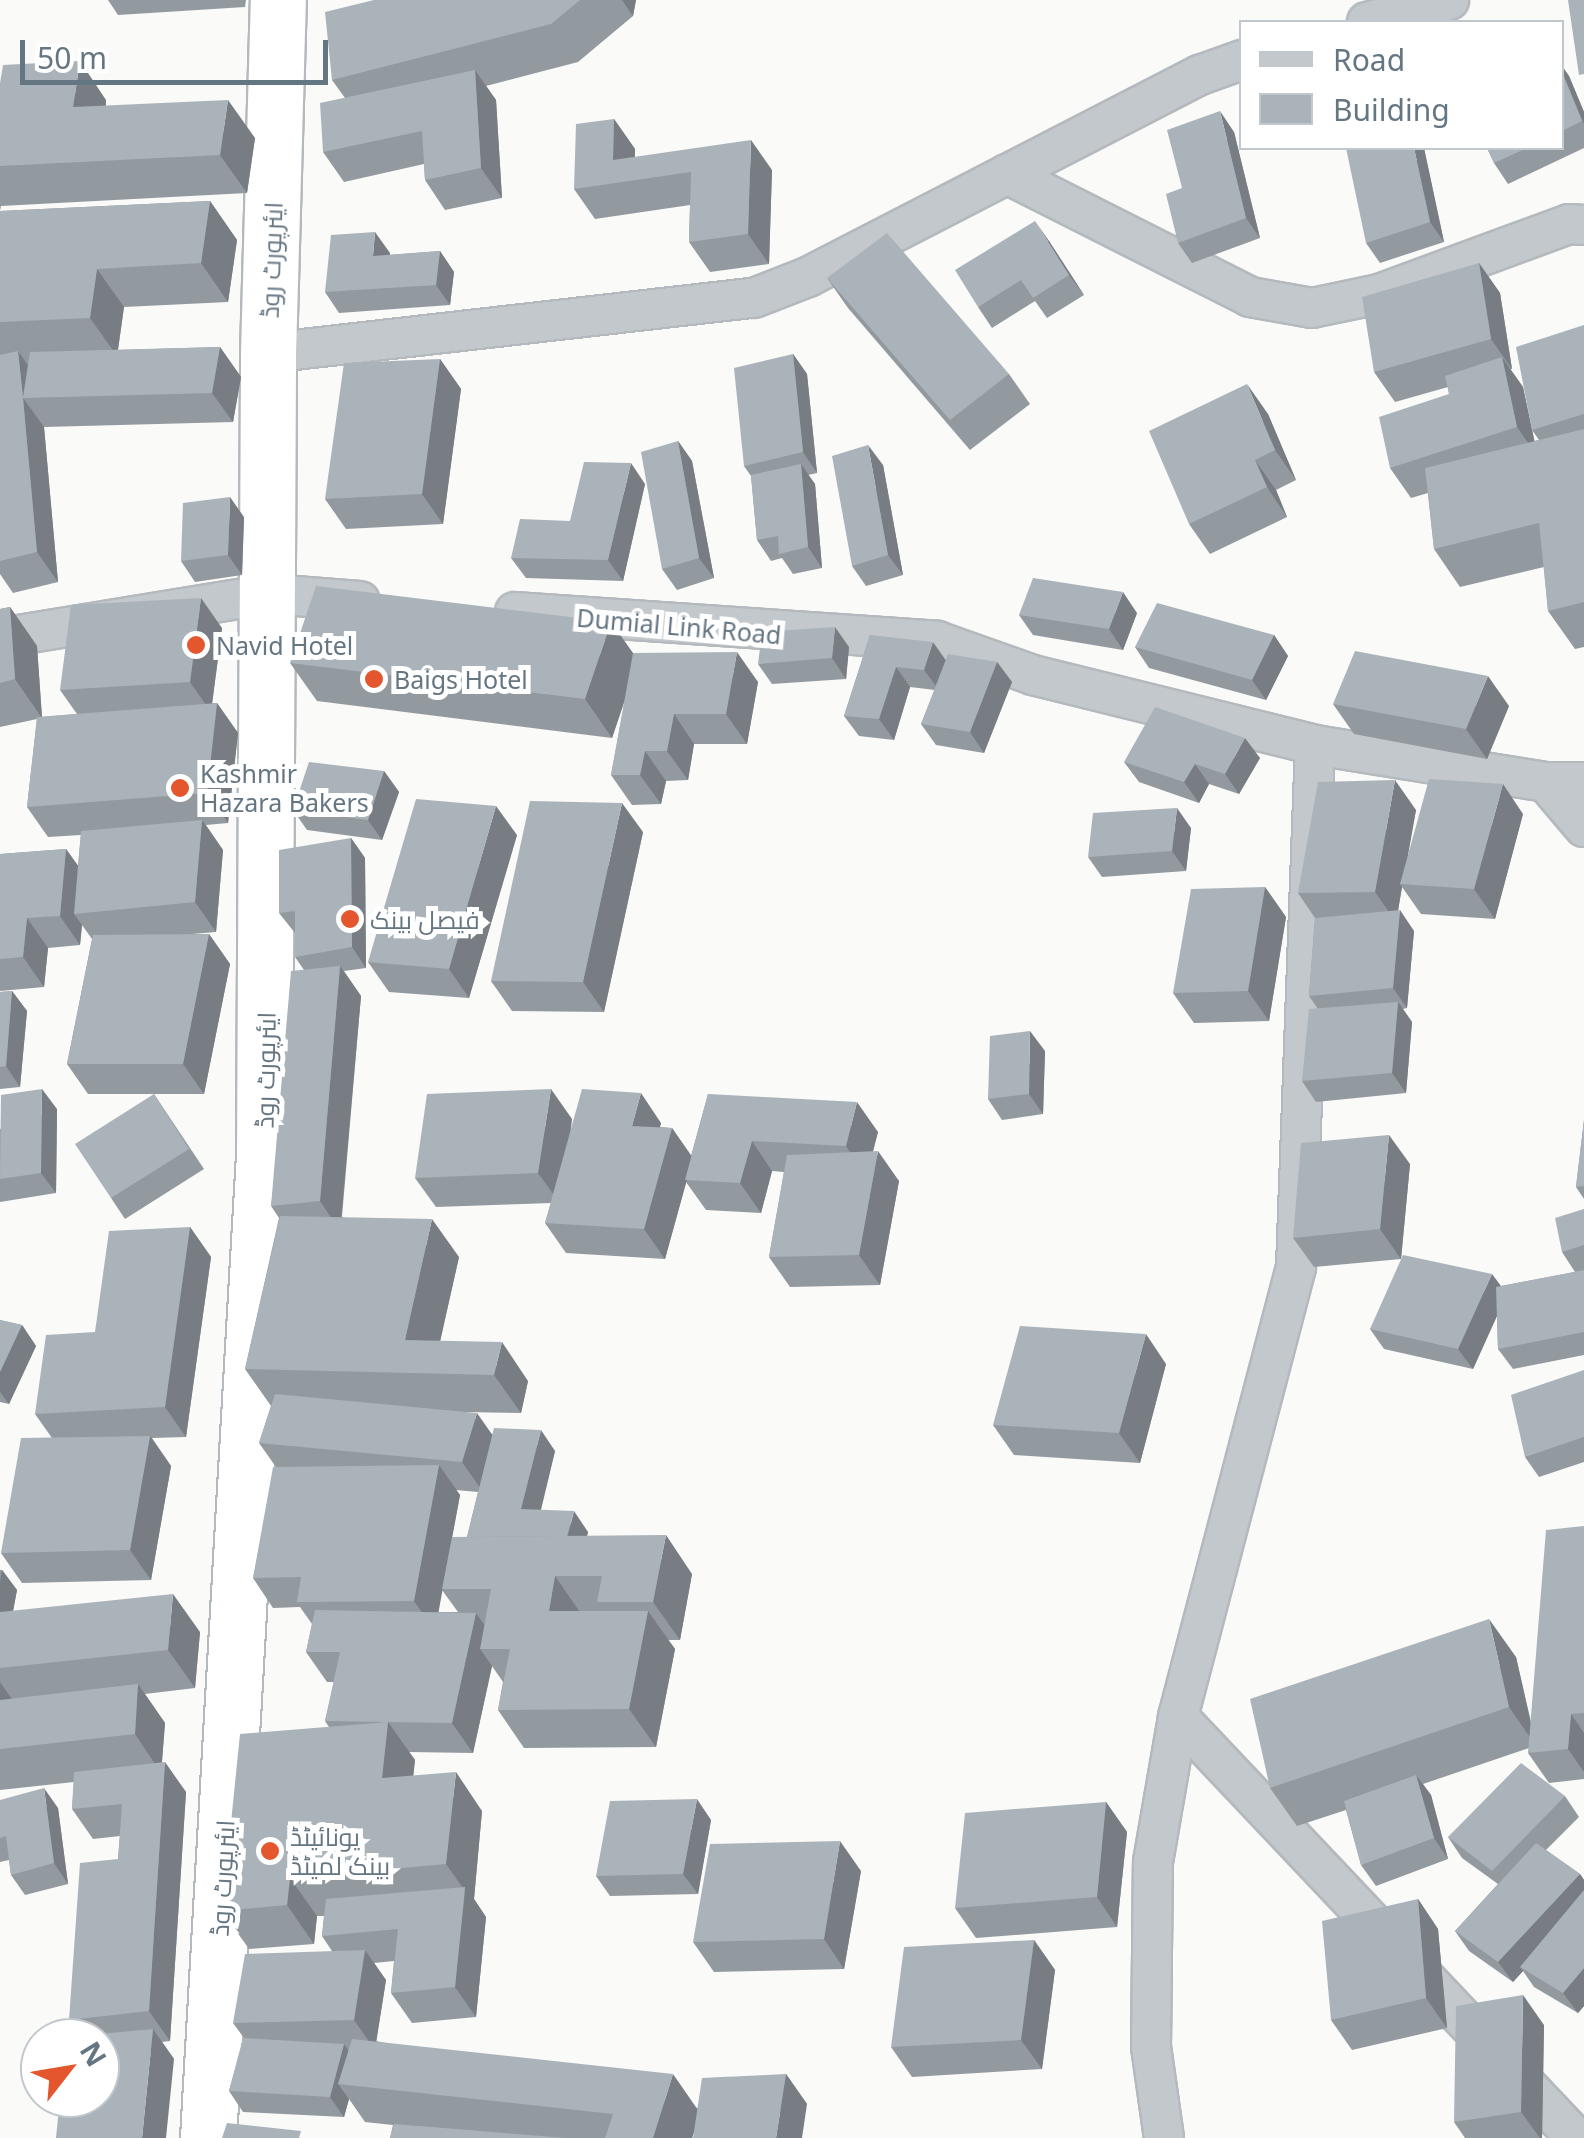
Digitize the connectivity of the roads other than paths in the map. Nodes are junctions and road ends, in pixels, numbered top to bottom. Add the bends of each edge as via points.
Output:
1 (278, 0) edge
2 (1449, 0) edge
3 (1374, 20) edge
4 (1239, 61) edge
5 (1007, 174) junction
6 (1584, 225) edge
7 (268, 353) junction
8 (270, 594) junction
9 (406, 604) edge
10 (483, 610) edge
11 (0, 638) edge
12 (1315, 745) junction
13 (1546, 782) junction
14 (1584, 782) edge
15 (1584, 826) edge
16 (1178, 1717) junction
17 (208, 2138) edge
18 (1164, 2138) edge
19 (1576, 2138) edge

1 - 7 highway, ایئرپورٹ روڈ
2 - 3 street
4 - 5 street via 1200,74
5 - 6 street via 1250,296 1312,308 1379,294 1569,224
5 - 7 street via 754,298
7 - 8 highway, ایئرپورٹ روڈ
8 - 9 street
8 - 11 street
8 - 17 highway, ایئرپورٹ روڈ via 264,1156
10 - 12 street, Dumial Link Road via 937,641 1034,675
12 - 13 street, Dumial Link Road
12 - 16 street via 1296,1266
13 - 14 street, Dumial Link Road
13 - 15 street
16 - 18 street via 1153,1862 1151,2047
16 - 19 street

